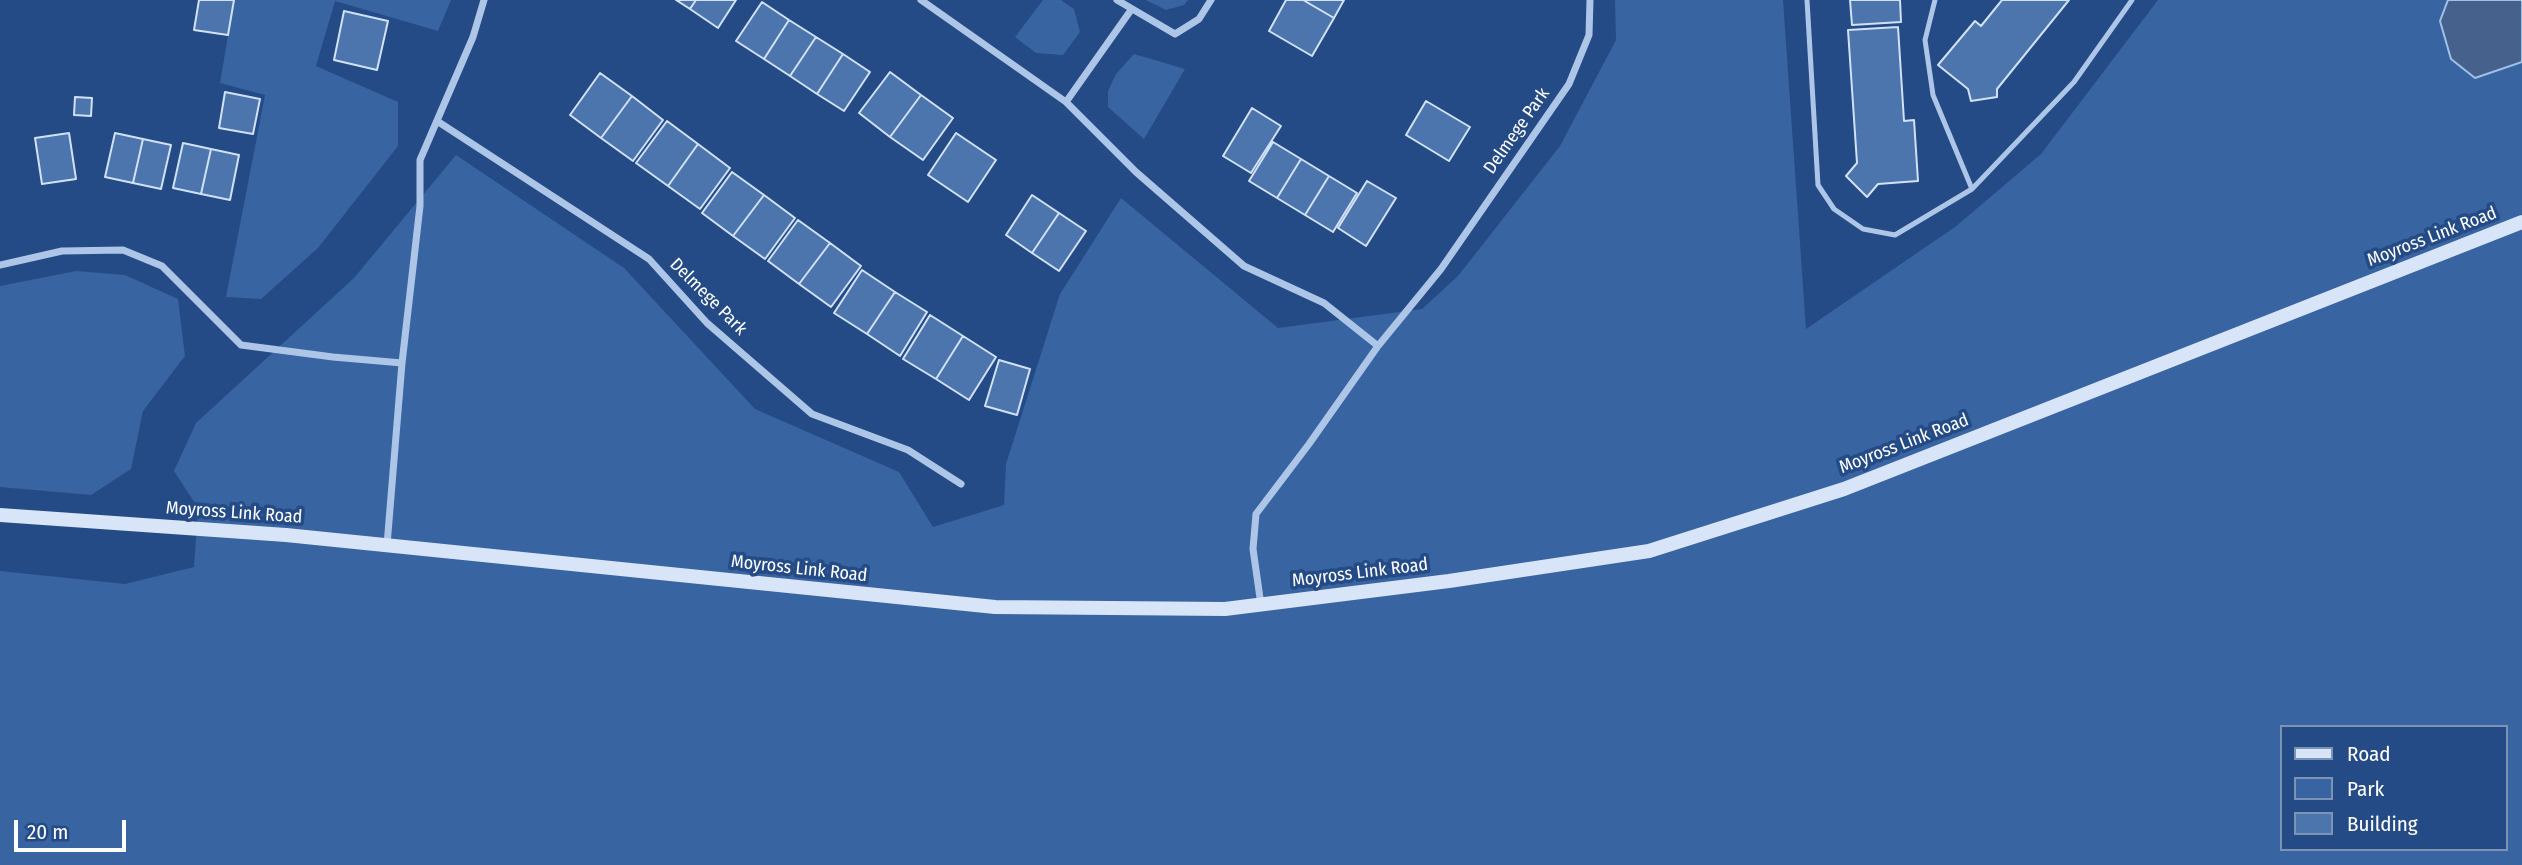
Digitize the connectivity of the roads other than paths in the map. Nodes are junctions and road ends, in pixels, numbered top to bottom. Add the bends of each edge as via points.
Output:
1 (484, 0) edge
2 (921, 0) edge
3 (1117, 0) edge
4 (1211, 0) edge
5 (1590, 0) edge
6 (1807, 0) edge
7 (1935, 0) edge
8 (2132, 0) edge
9 (1131, 10) junction
10 (1066, 102) junction
11 (437, 121) junction
12 (1972, 189) junction
13 (2522, 222) edge
14 (0, 265) edge
15 (1378, 346) junction
16 (402, 363) junction
17 (961, 484) dead end
18 (0, 515) edge
19 (387, 545) junction
20 (1261, 605) junction

1 - 11 street
2 - 10 street
3 - 9 street
4 - 9 street via 1199,19 1175,34
5 - 15 street, Delmege Park via 1589,35 1569,84 1441,269
6 - 12 lane via 1818,185 1834,209 1863,229 1895,235
7 - 12 lane via 1925,40 1933,95
8 - 12 lane via 2074,82
9 - 10 street
10 - 15 street via 1136,172 1244,265 1324,303
11 - 16 street via 420,160 420,206
11 - 17 street, Delmege Park via 649,259 707,323 812,414 908,450
13 - 20 street, Moyross Link Road via 1844,489 1649,551
14 - 16 street via 62,251 123,250 162,266 240,345
15 - 20 street, Delmege Park via 1256,514 1253,549
16 - 19 street
18 - 19 street, Moyross Link Road
19 - 20 street, Moyross Link Road via 995,607 1225,609

